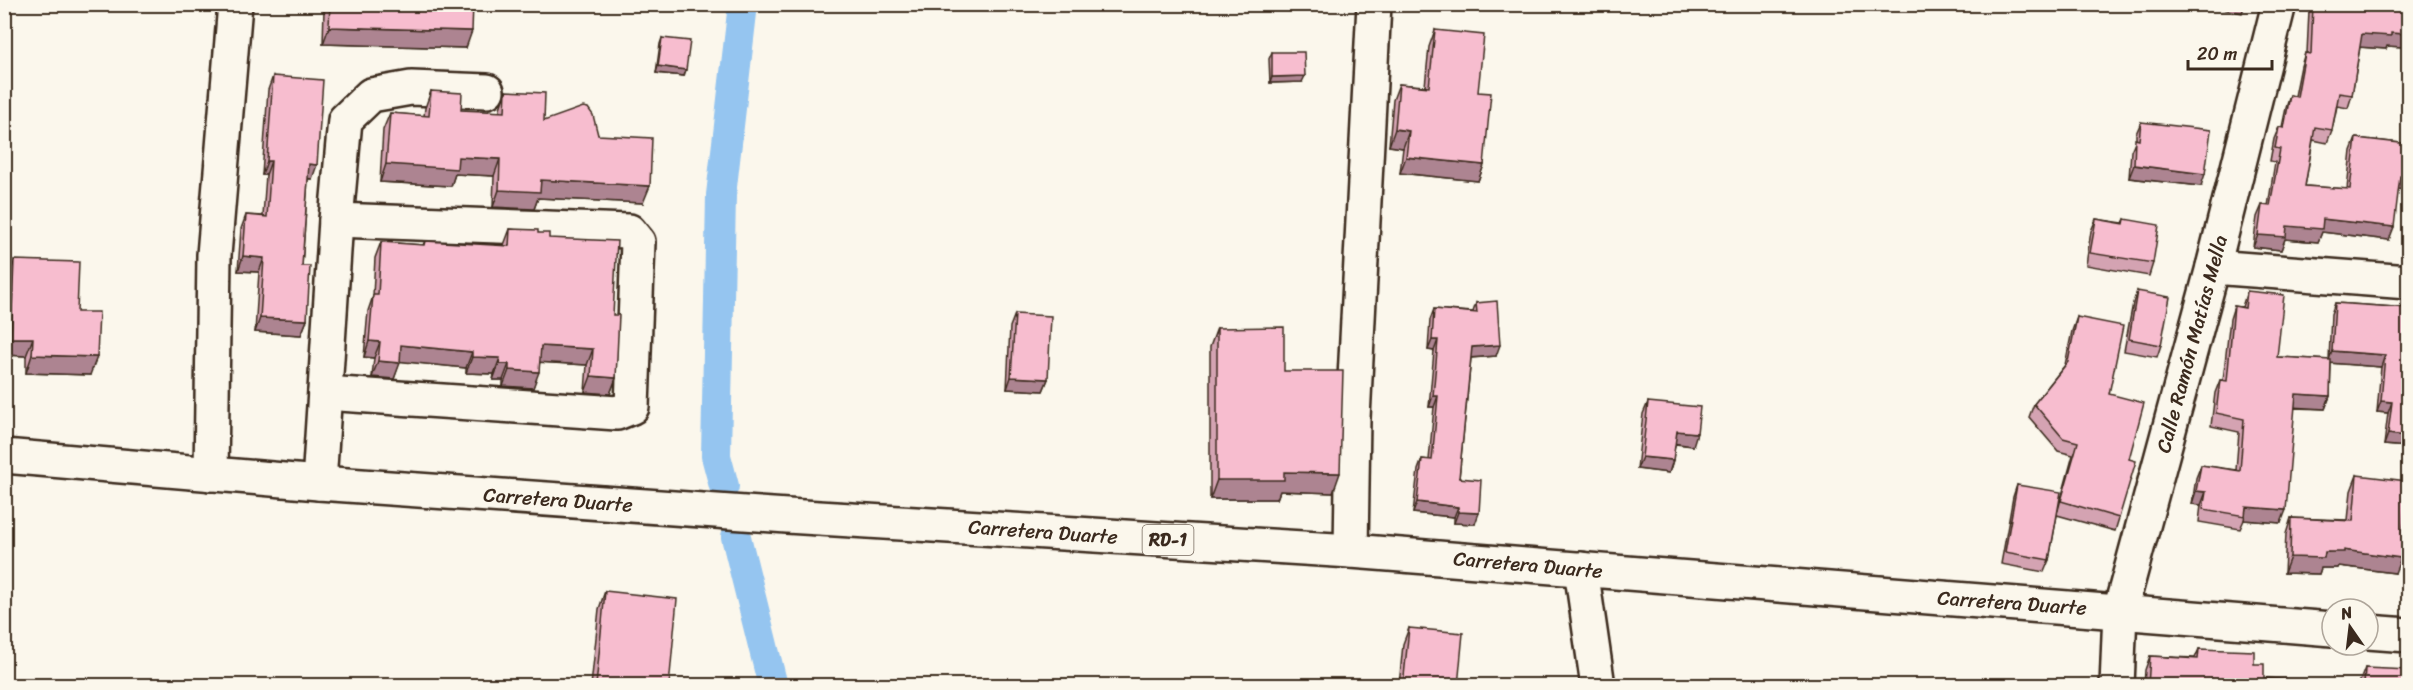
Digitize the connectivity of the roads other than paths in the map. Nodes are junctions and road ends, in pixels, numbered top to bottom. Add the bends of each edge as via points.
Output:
1 (235, 4) edge
2 (1374, 4) edge
3 (2279, 4) edge
4 (487, 91) dead end
5 (336, 220) junction
6 (2213, 267) junction
7 (2409, 282) edge
8 (325, 393) junction
9 (4, 456) edge
10 (211, 474) junction
11 (319, 483) junction
12 (1351, 551) junction
13 (1581, 569) junction
14 (2120, 611) junction
15 (2320, 628) edge
16 (2380, 633) edge
17 (2409, 635) edge
18 (1598, 686) edge
19 (2117, 686) edge

1 - 10 street via 214,255
2 - 12 street via 1353,418
3 - 6 street, Calle Ramón Matías Mella
4 - 5 street via 411,88 370,95 345,120
5 - 8 street
5 - 8 street via 629,231 638,242 632,407 617,413
6 - 7 street
6 - 14 street, Calle Ramón Matías Mella
8 - 11 street
9 - 10 street, Carretera Duarte / RD-1
10 - 11 street, Carretera Duarte / RD-1
11 - 12 street, Carretera Duarte / RD-1
12 - 13 street, Carretera Duarte / RD-1
13 - 14 street, Carretera Duarte / RD-1
13 - 18 street
14 - 15 street, Carretera Duarte / RD-1
14 - 19 street, Calle Ramón Matías Mella
16 - 17 street

